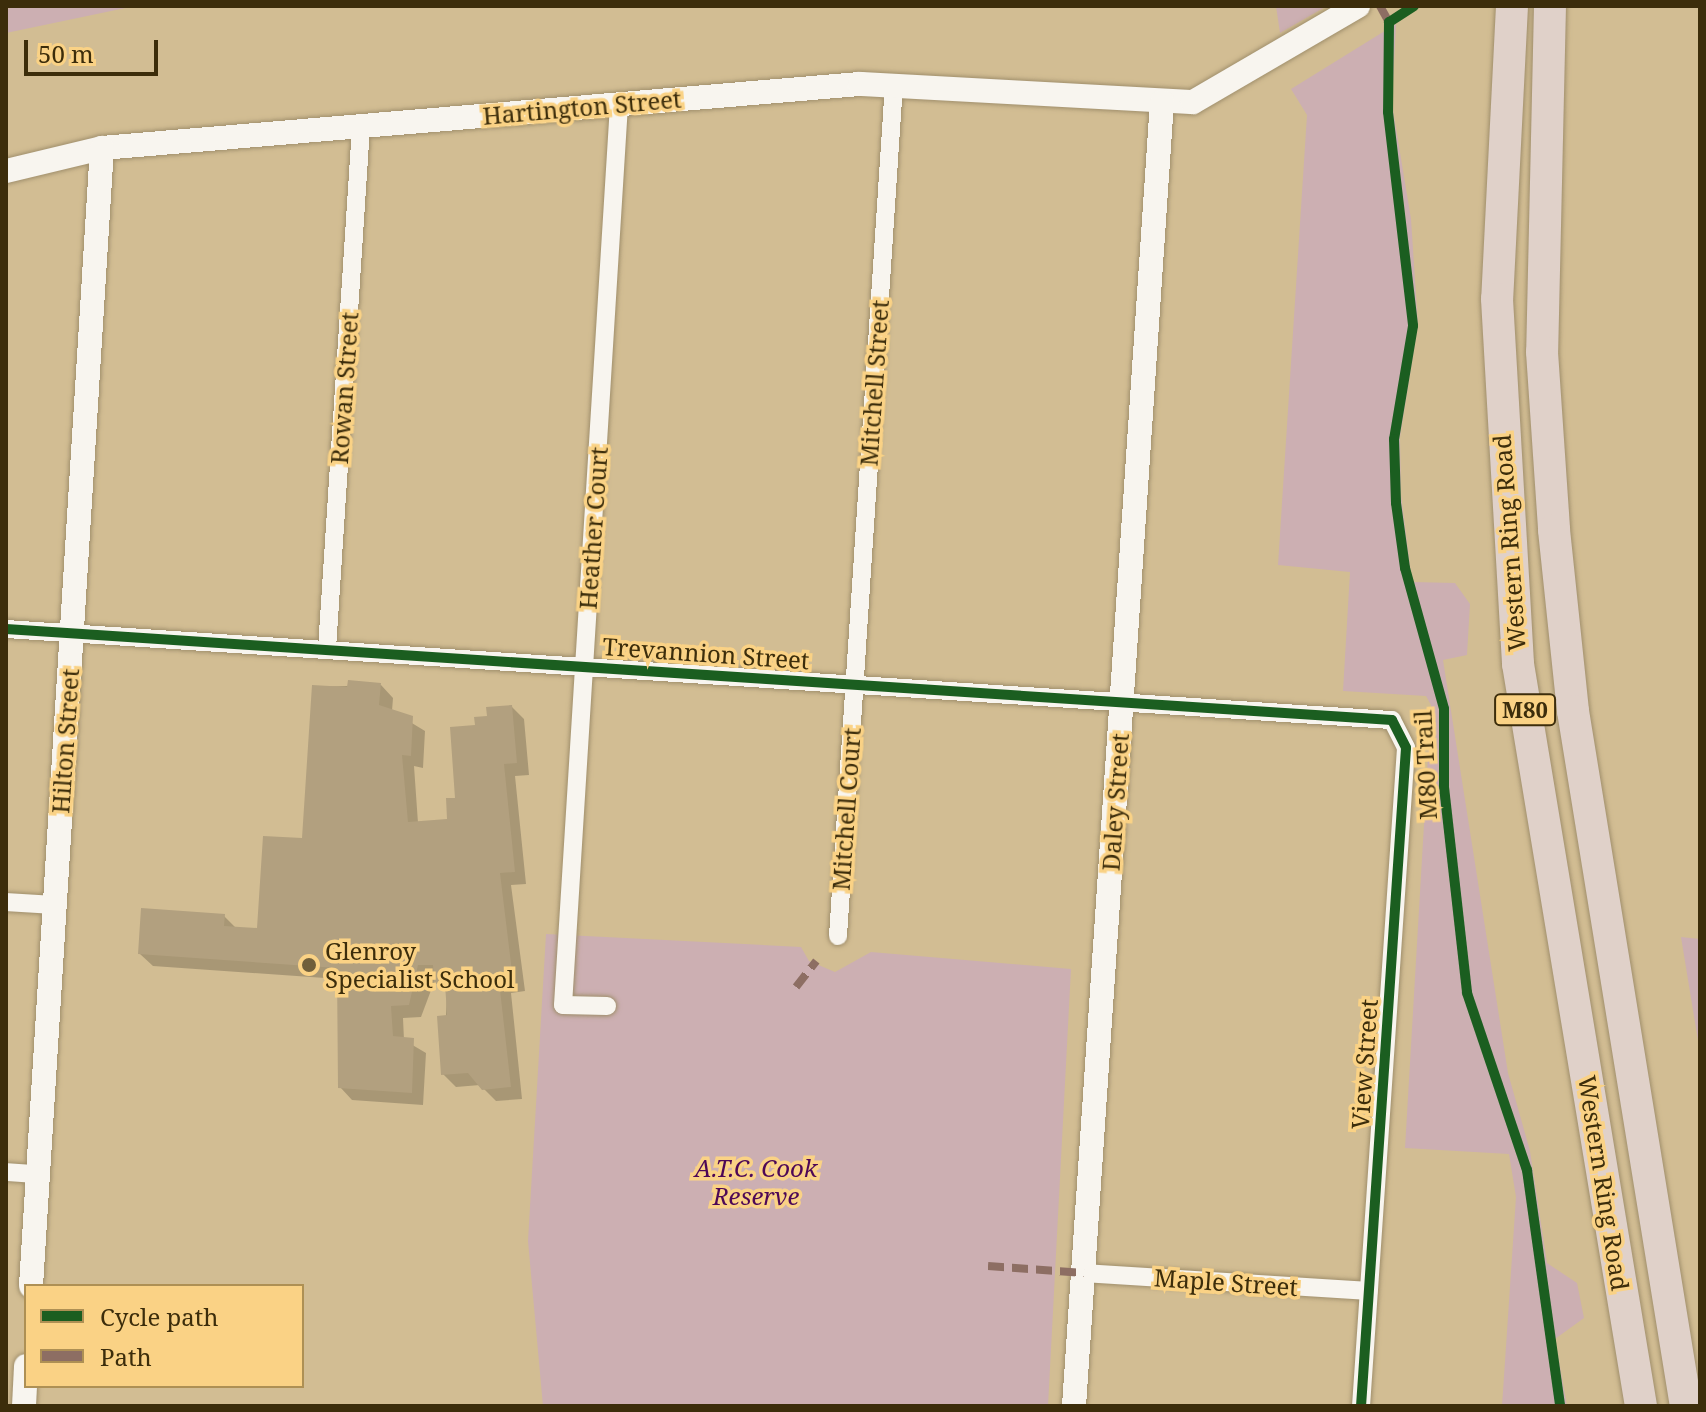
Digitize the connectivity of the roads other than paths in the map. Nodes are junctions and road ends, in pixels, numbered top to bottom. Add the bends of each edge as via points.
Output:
1 (1358, 6) edge
2 (1512, 6) edge
3 (1550, 6) edge
4 (894, 84) junction
5 (1162, 102) junction
6 (619, 104) junction
7 (361, 127) junction
8 (102, 148) junction
9 (6, 171) edge
10 (6, 629) edge
11 (72, 634) junction
12 (327, 649) junction
13 (584, 666) junction
14 (854, 683) junction
15 (1121, 699) junction
16 (1399, 727) joint
17 (6, 902) edge
18 (54, 905) junction
19 (838, 936) dead end
20 (607, 1006) dead end
21 (6, 1172) edge
22 (38, 1174) junction
23 (1084, 1273) junction
24 (31, 1284) edge
25 (1368, 1291) junction
26 (1074, 1406) edge
27 (1361, 1406) edge
28 (1641, 1406) edge
29 (1686, 1406) edge

1 - 5 street, Hartington Street via 1201,100
2 - 28 highway, Western Ring Road / M80 via 1497,299 1518,664
3 - 29 highway, Western Ring Road / M80 via 1542,352 1554,530 1573,711
4 - 5 street, Hartington Street
4 - 6 street, Hartington Street
4 - 14 street, Mitchell Street
5 - 15 street, Daley Street
6 - 7 street, Hartington Street
6 - 13 street, Heather Court
7 - 8 street, Hartington Street
7 - 12 street, Rowan Street
8 - 9 street, Hartington Street
8 - 11 street, Hilton Street
10 - 11 street, Trevannion Street
11 - 12 street, Trevannion Street
11 - 18 street, Hilton Street
12 - 13 street, Trevannion Street
13 - 14 street, Trevannion Street
13 - 20 street, Heather Court via 563,1005
14 - 15 street, Trevannion Street
14 - 19 street, Mitchell Court
15 - 16 street, Trevannion Street via 1382,716
15 - 23 street, Daley Street
16 - 25 street, View Street via 1406,748
17 - 18 street
18 - 22 street, Hilton Street
21 - 22 street
22 - 24 street, Hilton Street
23 - 25 street, Maple Street
23 - 26 street, Daley Street
25 - 27 street, View Street

